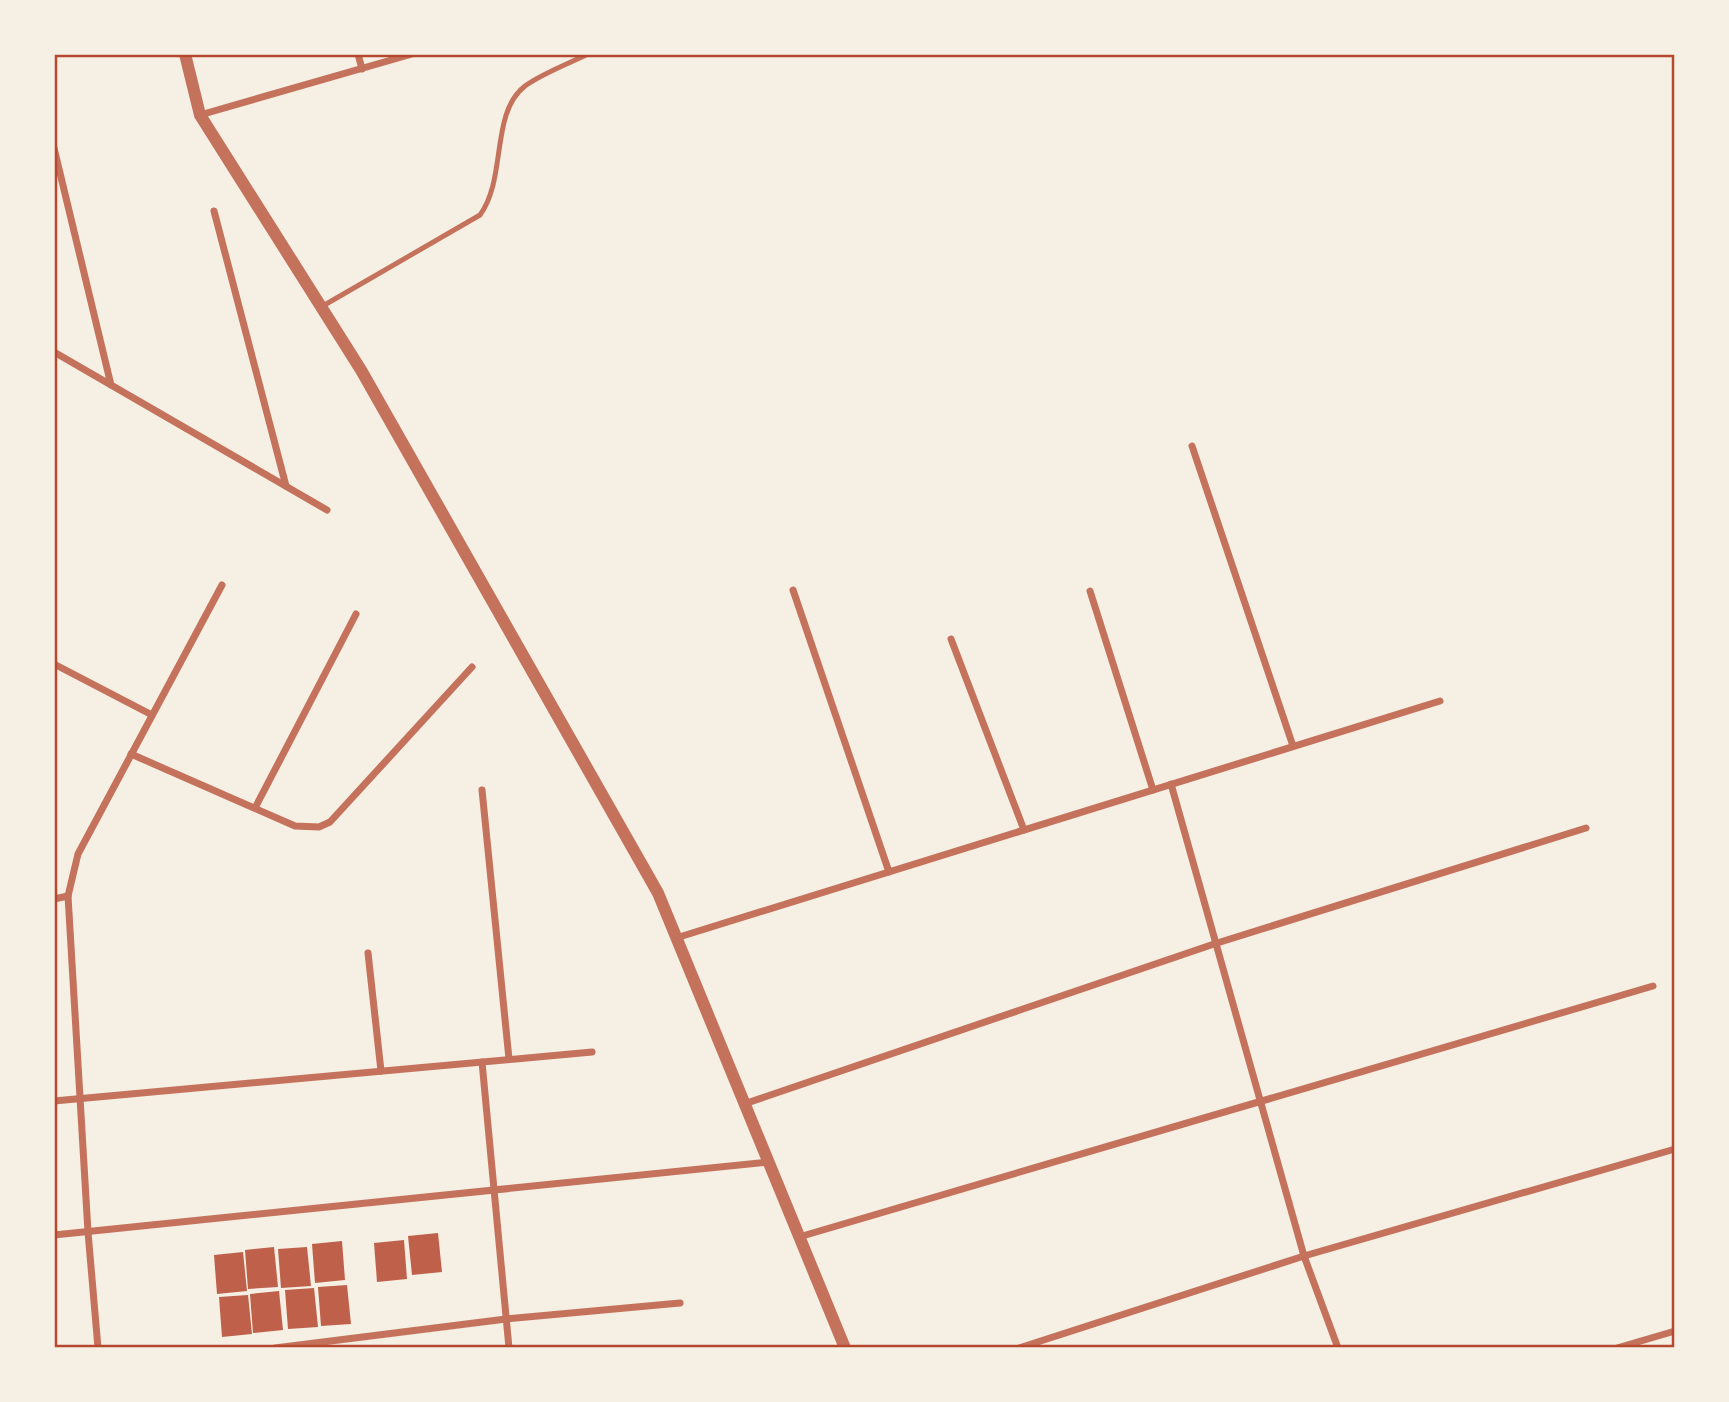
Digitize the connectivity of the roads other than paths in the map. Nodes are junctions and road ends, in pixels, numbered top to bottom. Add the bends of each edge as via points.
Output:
1 (185, 54) edge
2 (358, 54) edge
3 (412, 54) edge
4 (588, 54) edge
5 (362, 69) junction
6 (200, 115) junction
7 (54, 148) edge
8 (214, 211) dead end
9 (321, 307) junction
10 (54, 352) edge
11 (111, 385) junction
12 (1192, 446) dead end
13 (286, 486) junction
14 (327, 510) dead end
15 (222, 585) dead end
16 (793, 590) dead end
17 (1090, 591) dead end
18 (356, 614) dead end
19 (951, 639) dead end
20 (54, 664) edge
21 (471, 667) dead end
22 (1440, 701) dead end
23 (152, 715) junction
24 (1293, 746) junction
25 (131, 754) junction
26 (1171, 784) junction
27 (482, 790) dead end
28 (1153, 790) junction
29 (255, 808) junction
30 (1586, 828) dead end
31 (1024, 830) junction
32 (888, 872) junction
33 (68, 896) junction
34 (54, 899) edge
35 (676, 938) junction
36 (1214, 944) junction
37 (368, 953) dead end
38 (1653, 986) dead end
39 (592, 1052) dead end
40 (509, 1059) junction
41 (482, 1062) junction
42 (381, 1071) junction
43 (80, 1098) junction
44 (54, 1101) edge
45 (1261, 1103) junction
46 (744, 1104) junction
47 (1675, 1149) edge
48 (768, 1162) junction
49 (494, 1191) junction
50 (88, 1232) junction
51 (54, 1235) edge
52 (799, 1237) junction
53 (1304, 1256) junction
54 (680, 1303) dead end
55 (506, 1320) junction
56 (1675, 1331) edge
57 (98, 1348) edge
58 (275, 1348) edge
59 (509, 1348) edge
60 (845, 1348) edge
61 (1019, 1348) edge
62 (1338, 1348) edge
63 (1617, 1348) edge

1 - 6 street
2 - 5 street
3 - 5 street
4 - 9 lane via 526,86 513,98 506,114 495,185 480,215
5 - 6 street
6 - 9 street
7 - 11 street
8 - 13 street
9 - 35 street via 644,869
10 - 11 street
11 - 13 street
12 - 24 street
13 - 14 street
15 - 23 street
16 - 32 street
17 - 28 street
18 - 29 street
19 - 31 street
20 - 23 street
21 - 29 street via 330,822 307,828
22 - 24 street
23 - 25 street
24 - 26 street
25 - 29 street
25 - 33 street via 78,854
26 - 28 street
26 - 36 street
27 - 40 street
28 - 31 street
30 - 36 street
31 - 32 street
32 - 35 street
33 - 34 street
33 - 43 street
35 - 46 street
36 - 45 street
36 - 46 street
37 - 42 street
38 - 45 street
39 - 40 street
40 - 41 street
41 - 42 street
41 - 49 street
42 - 43 street
43 - 44 street
43 - 50 street
45 - 52 street
45 - 53 street
46 - 48 street
47 - 53 street
48 - 49 street
48 - 52 street
49 - 50 street
49 - 55 street
50 - 51 street
50 - 57 street
52 - 60 street
53 - 61 street
53 - 62 street
54 - 55 street
55 - 58 street
55 - 59 street
56 - 63 street

